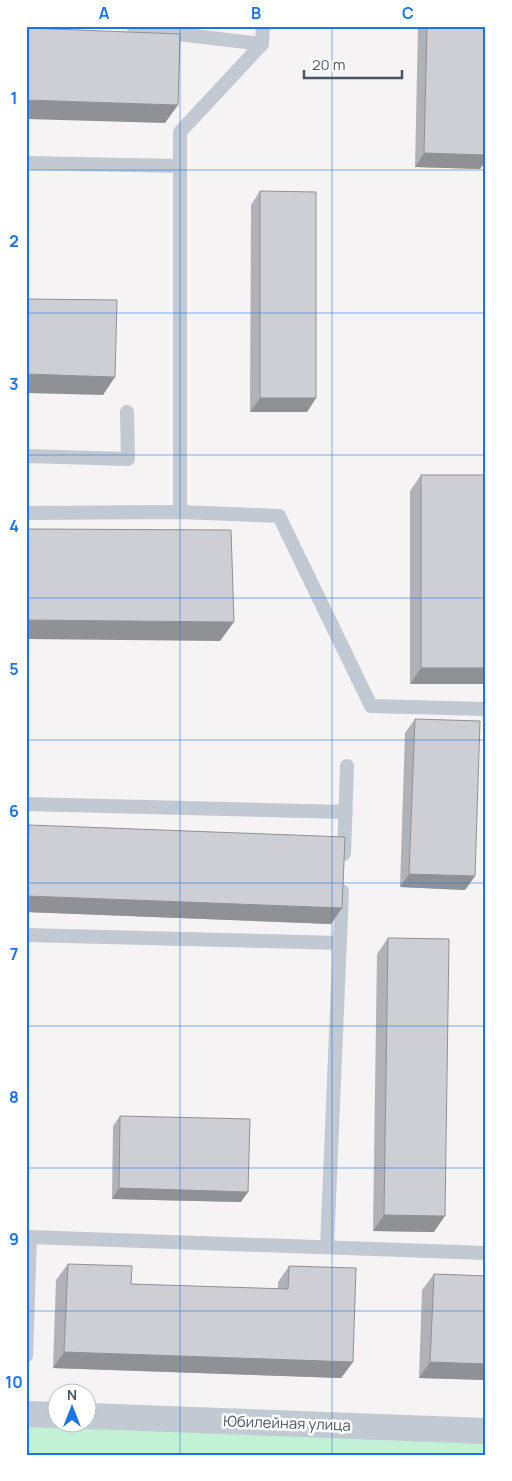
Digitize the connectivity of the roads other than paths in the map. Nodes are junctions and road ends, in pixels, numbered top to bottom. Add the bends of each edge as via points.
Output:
1 (133, 26) edge
2 (262, 26) edge
3 (262, 44) junction
4 (26, 163) edge
5 (180, 166) junction
6 (127, 412) dead end
7 (26, 456) edge
8 (180, 512) junction
9 (26, 513) edge
10 (486, 709) edge
11 (347, 766) dead end
12 (26, 804) edge
13 (346, 812) junction
14 (26, 935) edge
15 (340, 944) junction
16 (28, 1237) edge
17 (327, 1247) junction
18 (486, 1254) edge
19 (26, 1356) edge
20 (26, 1414) edge
21 (48, 1415) edge
22 (98, 1416) edge
23 (486, 1431) edge

1 - 3 lane
2 - 3 lane
3 - 5 lane via 180,132
4 - 5 lane
5 - 8 lane
6 - 7 lane via 128,459
8 - 9 lane
8 - 10 lane via 279,516 371,706
11 - 13 lane
12 - 13 lane
13 - 15 lane
14 - 15 lane
15 - 17 lane
16 - 17 lane
16 - 19 lane
17 - 18 lane
20 - 21 street
22 - 23 street, Юбилейная улица

